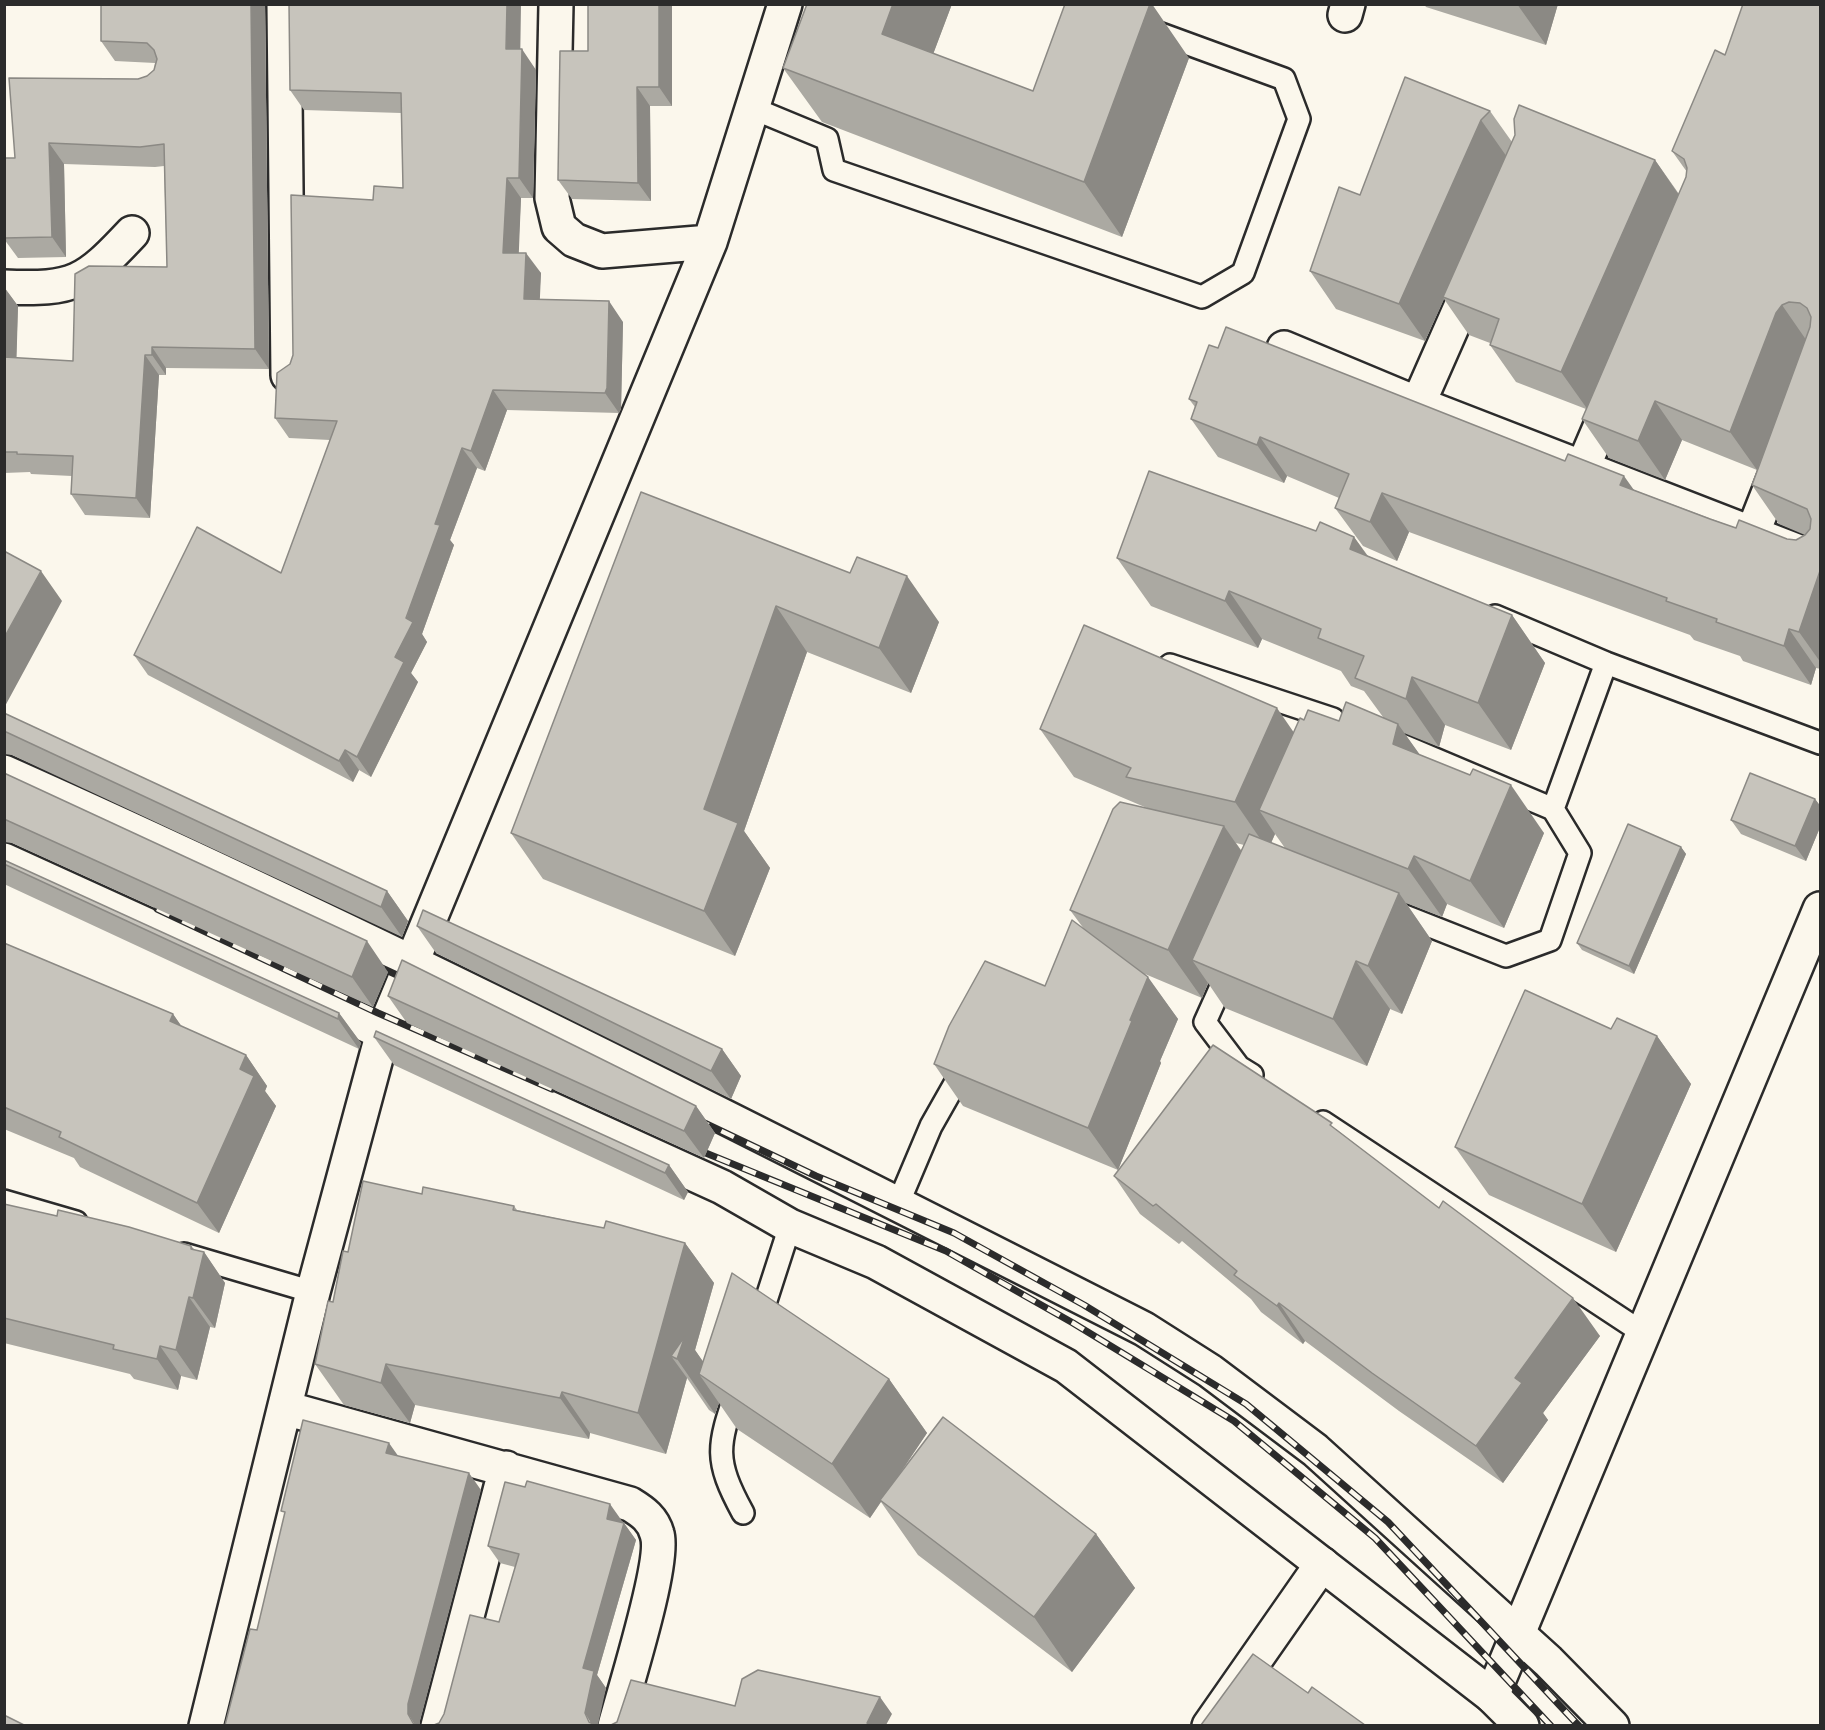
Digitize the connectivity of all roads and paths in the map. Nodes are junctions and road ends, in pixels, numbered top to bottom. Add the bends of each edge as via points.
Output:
1 (284, 4) edge
2 (556, 4) edge
3 (785, 4) edge
4 (1134, 24) edge
5 (752, 108) junction
6 (132, 233) dead end
7 (710, 242) junction
8 (1485, 252) edge
9 (4, 287) edge
10 (1284, 348) edge
11 (1625, 370) edge
12 (288, 375) edge
13 (1418, 404) junction
14 (1791, 435) edge
15 (1583, 467) junction
16 (1753, 532) junction
17 (1821, 560) edge
18 (1475, 608) edge
19 (1149, 658) edge
20 (1605, 663) junction
21 (1821, 743) edge
22 (4, 772) edge
23 (1553, 809) junction
24 (4, 860) edge
25 (1374, 904) edge
26 (1821, 909) edge
27 (1238, 949) edge
28 (411, 963) junction
29 (382, 1032) junction
30 (976, 1047) edge
31 (1269, 1087) edge
32 (1309, 1113) edge
33 (4, 1201) edge
34 (898, 1204) junction
35 (790, 1226) junction
36 (96, 1228) edge
37 (164, 1248) edge
38 (313, 1292) junction
39 (1643, 1332) junction
40 (753, 1339) edge
41 (742, 1372) edge
42 (285, 1408) junction
43 (506, 1468) junction
44 (743, 1513) dead end
45 (1322, 1564) junction
46 (1519, 1636) junction
47 (1492, 1696) junction
48 (206, 1725) edge
49 (438, 1725) edge
50 (615, 1725) edge
51 (1209, 1725) edge
52 (1522, 1725) edge
53 (1612, 1725) edge

1 - 12 street
2 - 7 street via 552,198 559,227 574,240 602,251
3 - 5 street
4 - 5 lane via 1284,79 1299,119 1242,273 1202,297 834,170 826,139
5 - 7 street
6 - 9 street via 99,268 76,282 37,288
7 - 28 street
8 - 13 street
10 - 13 street
11 - 15 street
13 - 15 street
14 - 16 street
15 - 16 street
16 - 17 street
18 - 20 lane
19 - 23 lane via 1363,729
20 - 21 lane
20 - 23 lane
22 - 28 street
23 - 25 lane via 1580,853 1550,940 1506,956
24 - 29 street
26 - 39 street
27 - 31 lane via 1205,1022 1239,1067
28 - 29 street
28 - 34 street
29 - 35 street via 722,1187
29 - 38 street
30 - 34 lane via 931,1126
32 - 39 lane
33 - 36 lane
34 - 46 street via 1144,1329 1210,1371 1314,1450
35 - 40 lane
35 - 45 street via 876,1262 1066,1366
37 - 38 lane
38 - 42 street
39 - 46 street
41 - 44 lane via 720,1440 722,1468
42 - 43 street
42 - 48 street
43 - 49 street
43 - 50 street via 630,1504 647,1515 658,1535 657,1568
45 - 47 street
45 - 51 street
46 - 47 street
46 - 53 street
47 - 52 street

